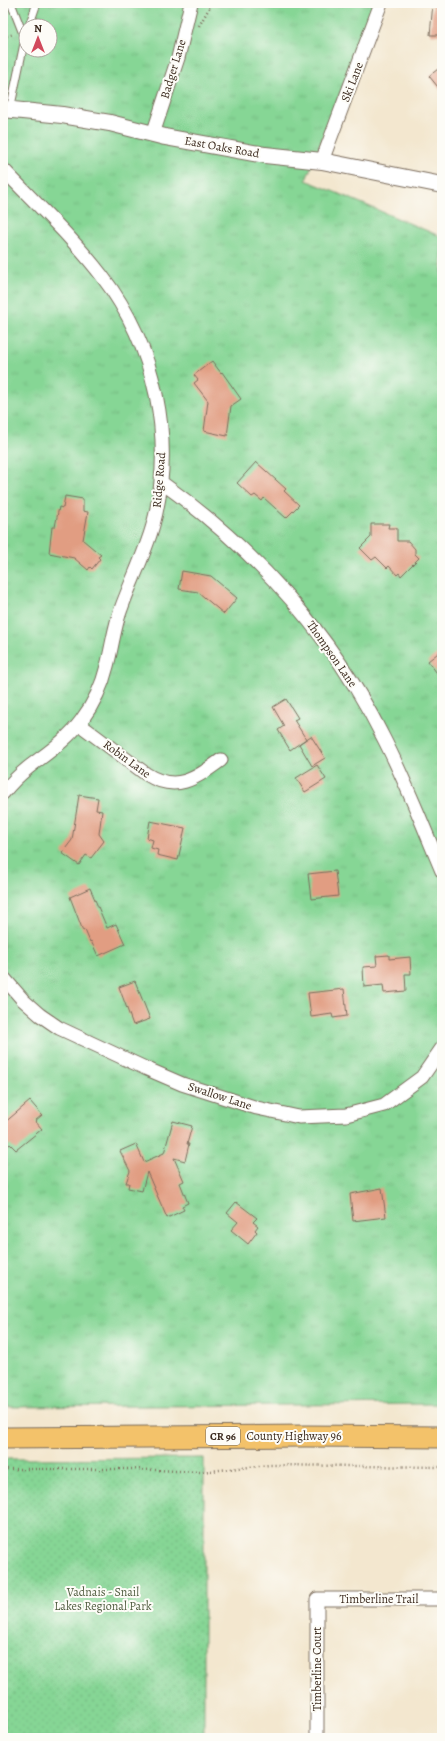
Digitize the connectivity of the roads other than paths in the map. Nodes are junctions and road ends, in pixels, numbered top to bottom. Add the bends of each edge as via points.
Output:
1 (11, 3) edge
2 (37, 3) edge
3 (191, 3) edge
4 (381, 3) edge
5 (32, 18) edge
6 (18, 20) edge
7 (20, 58) edge
8 (7, 110) edge
9 (153, 134) junction
10 (322, 161) junction
11 (3, 169) edge
12 (442, 185) edge
13 (161, 482) junction
14 (79, 724) junction
15 (221, 760) dead end
16 (3, 792) edge
17 (442, 872) edge
18 (3, 977) edge
19 (442, 1048) edge
20 (442, 1437) edge
21 (3, 1438) edge
22 (317, 1599) joint
23 (442, 1599) edge
24 (317, 1738) edge

1 - 6 lane
2 - 5 lane
3 - 9 street, Badger Lane via 178,58
4 - 10 street, Ski Lane
7 - 8 lane
8 - 9 street, East Oaks Road via 62,115
9 - 10 street, East Oaks Road via 265,155
10 - 12 street, East Oaks Road
11 - 13 street, Ridge Road via 102,276 135,331 147,360 155,391 162,452
13 - 14 street, Ridge Road via 154,523 144,556 120,611 102,683
13 - 17 street, Thompson Lane via 196,507 267,572 328,646 357,689 382,734
14 - 15 street, Robin Lane via 146,774 168,784 183,783
14 - 16 street, Ridge Road
18 - 19 street, Swallow Lane via 40,1015 59,1028 116,1055 182,1084 257,1108 299,1117 346,1115 384,1104 422,1077
20 - 21 main road, County Highway 96 / CR 96
22 - 23 street, Timberline Trail
22 - 24 street, Timberline Court

